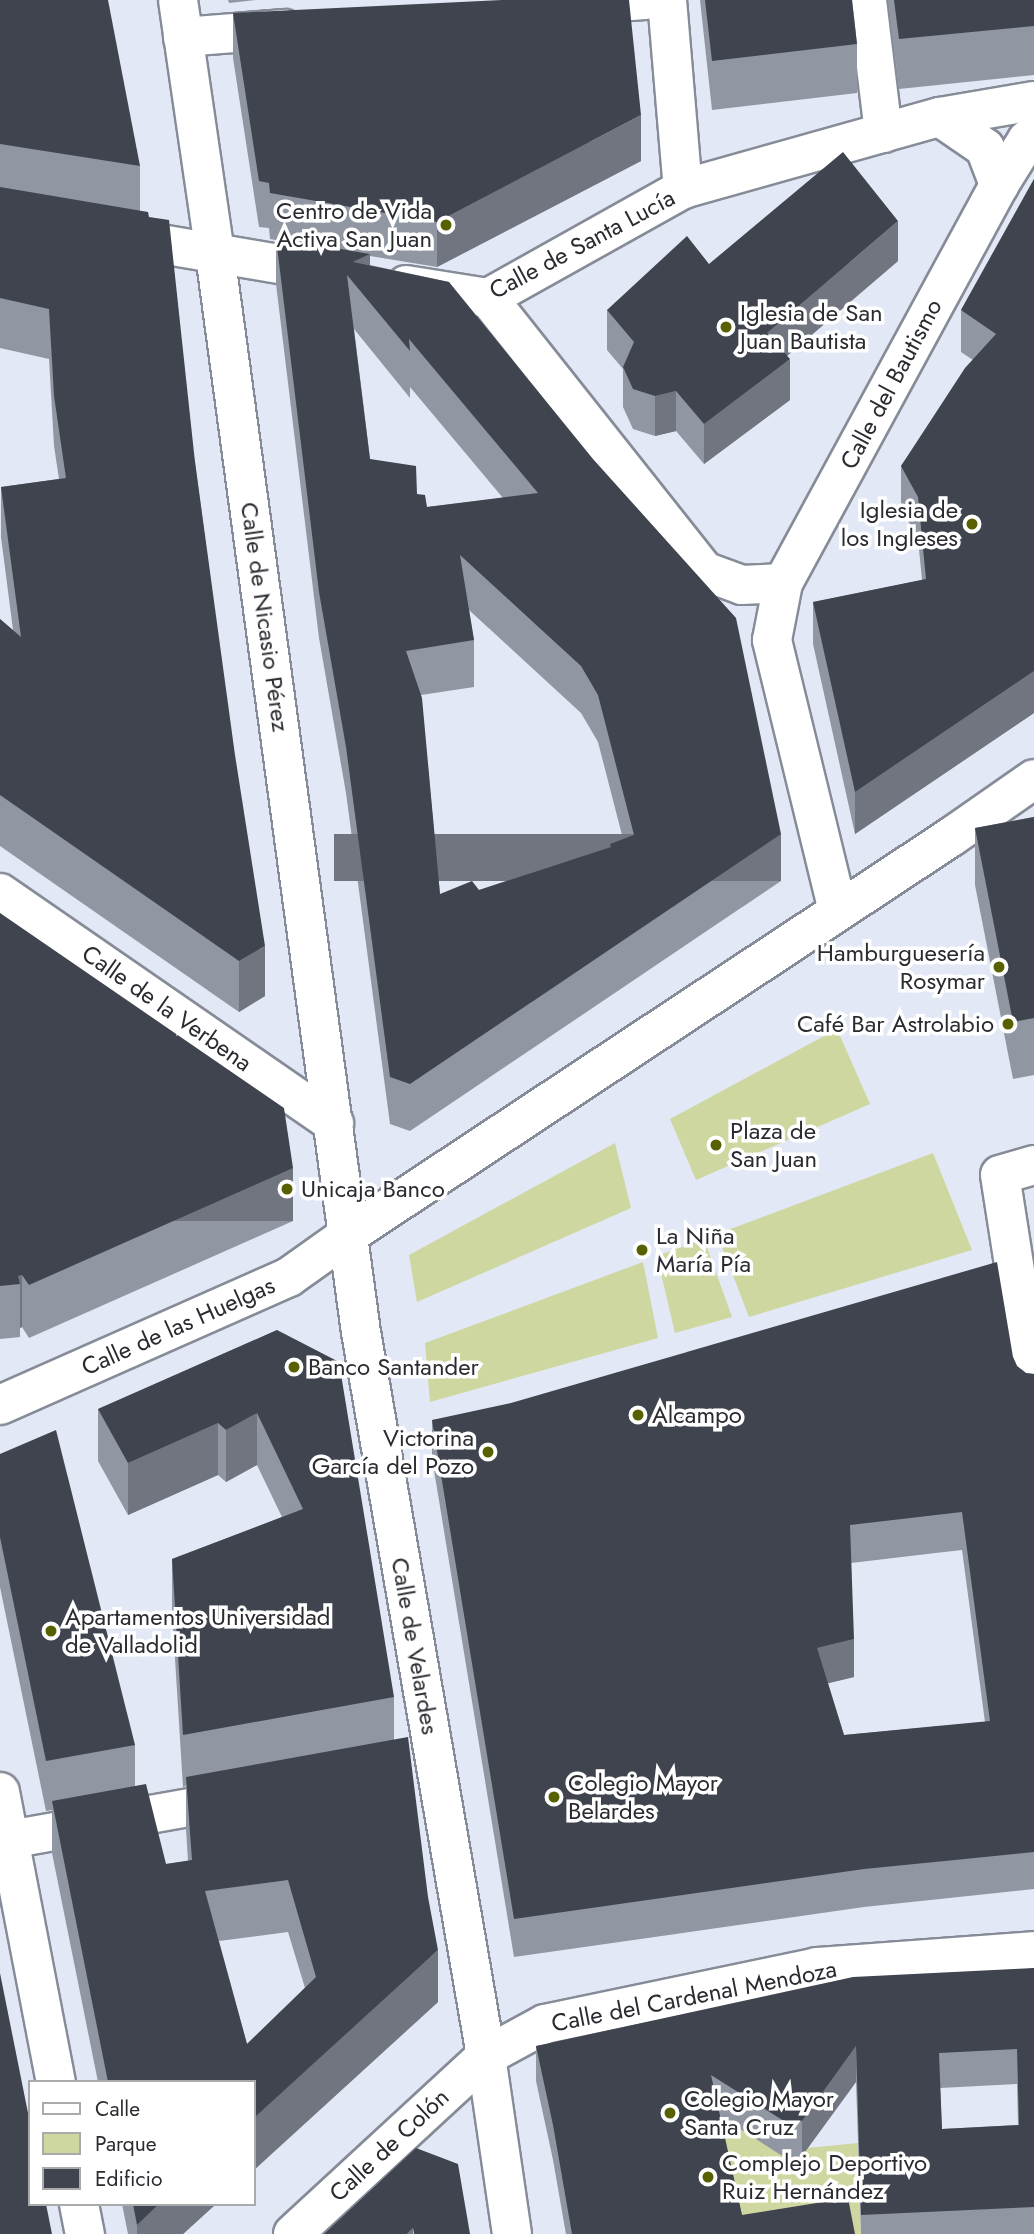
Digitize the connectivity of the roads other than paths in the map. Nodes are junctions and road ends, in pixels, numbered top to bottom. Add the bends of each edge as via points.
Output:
1 (178, 0) edge
2 (646, 0) edge
3 (667, 0) edge
4 (867, 0) edge
5 (537, 9) edge
6 (320, 26) edge
7 (183, 37) junction
8 (1034, 101) edge
9 (940, 117) junction
10 (883, 133) junction
11 (1034, 135) edge
12 (999, 185) junction
13 (683, 189) junction
14 (81, 230) edge
15 (215, 254) junction
16 (488, 299) junction
17 (783, 583) junction
18 (1034, 779) edge
19 (0, 893) edge
20 (838, 911) junction
21 (334, 1123) junction
22 (1017, 1170) edge
23 (348, 1235) junction
24 (1034, 1391) edge
25 (0, 1405) edge
26 (0, 1792) edge
27 (270, 1792) edge
28 (9, 1839) junction
29 (1034, 1951) edge
30 (486, 2056) junction
31 (56, 2080) edge
32 (79, 2206) edge
33 (85, 2234) edge
34 (293, 2234) edge
35 (512, 2234) edge

1 - 7 street, Calle de Nicasio Pérez
2 - 5 street
3 - 13 street
4 - 10 street
6 - 7 street
7 - 15 street, Calle de Nicasio Pérez
8 - 9 street, Calle de Santa Lucía
9 - 10 street, Calle de Santa Lucía
9 - 12 street via 985,148
10 - 13 street, Calle de Santa Lucía
11 - 12 street, Calle del Bautismo
12 - 17 street, Calle del Bautismo
13 - 16 street, Calle de Santa Lucía
14 - 15 street, Calle de Santa Lucía
15 - 16 street, Calle de Santa Lucía
15 - 21 street, Calle de Nicasio Pérez
16 - 17 street via 704,571 742,585
17 - 20 street, Calle del Bautismo via 772,640
18 - 20 street
19 - 21 street, Calle de la Verbena
20 - 23 street
21 - 23 street, Calle de Nicasio Pérez
22 - 24 street
23 - 25 street, Calle de las Huelgas via 289,1277
23 - 30 street, Calle de Velardes via 421,1765
26 - 28 street
27 - 28 street
28 - 31 street
29 - 30 street, Calle del Cardenal Mendoza via 817,1967 545,2024
30 - 34 street, Calle de Colón
30 - 35 street, Calle de Velardes
32 - 33 street

